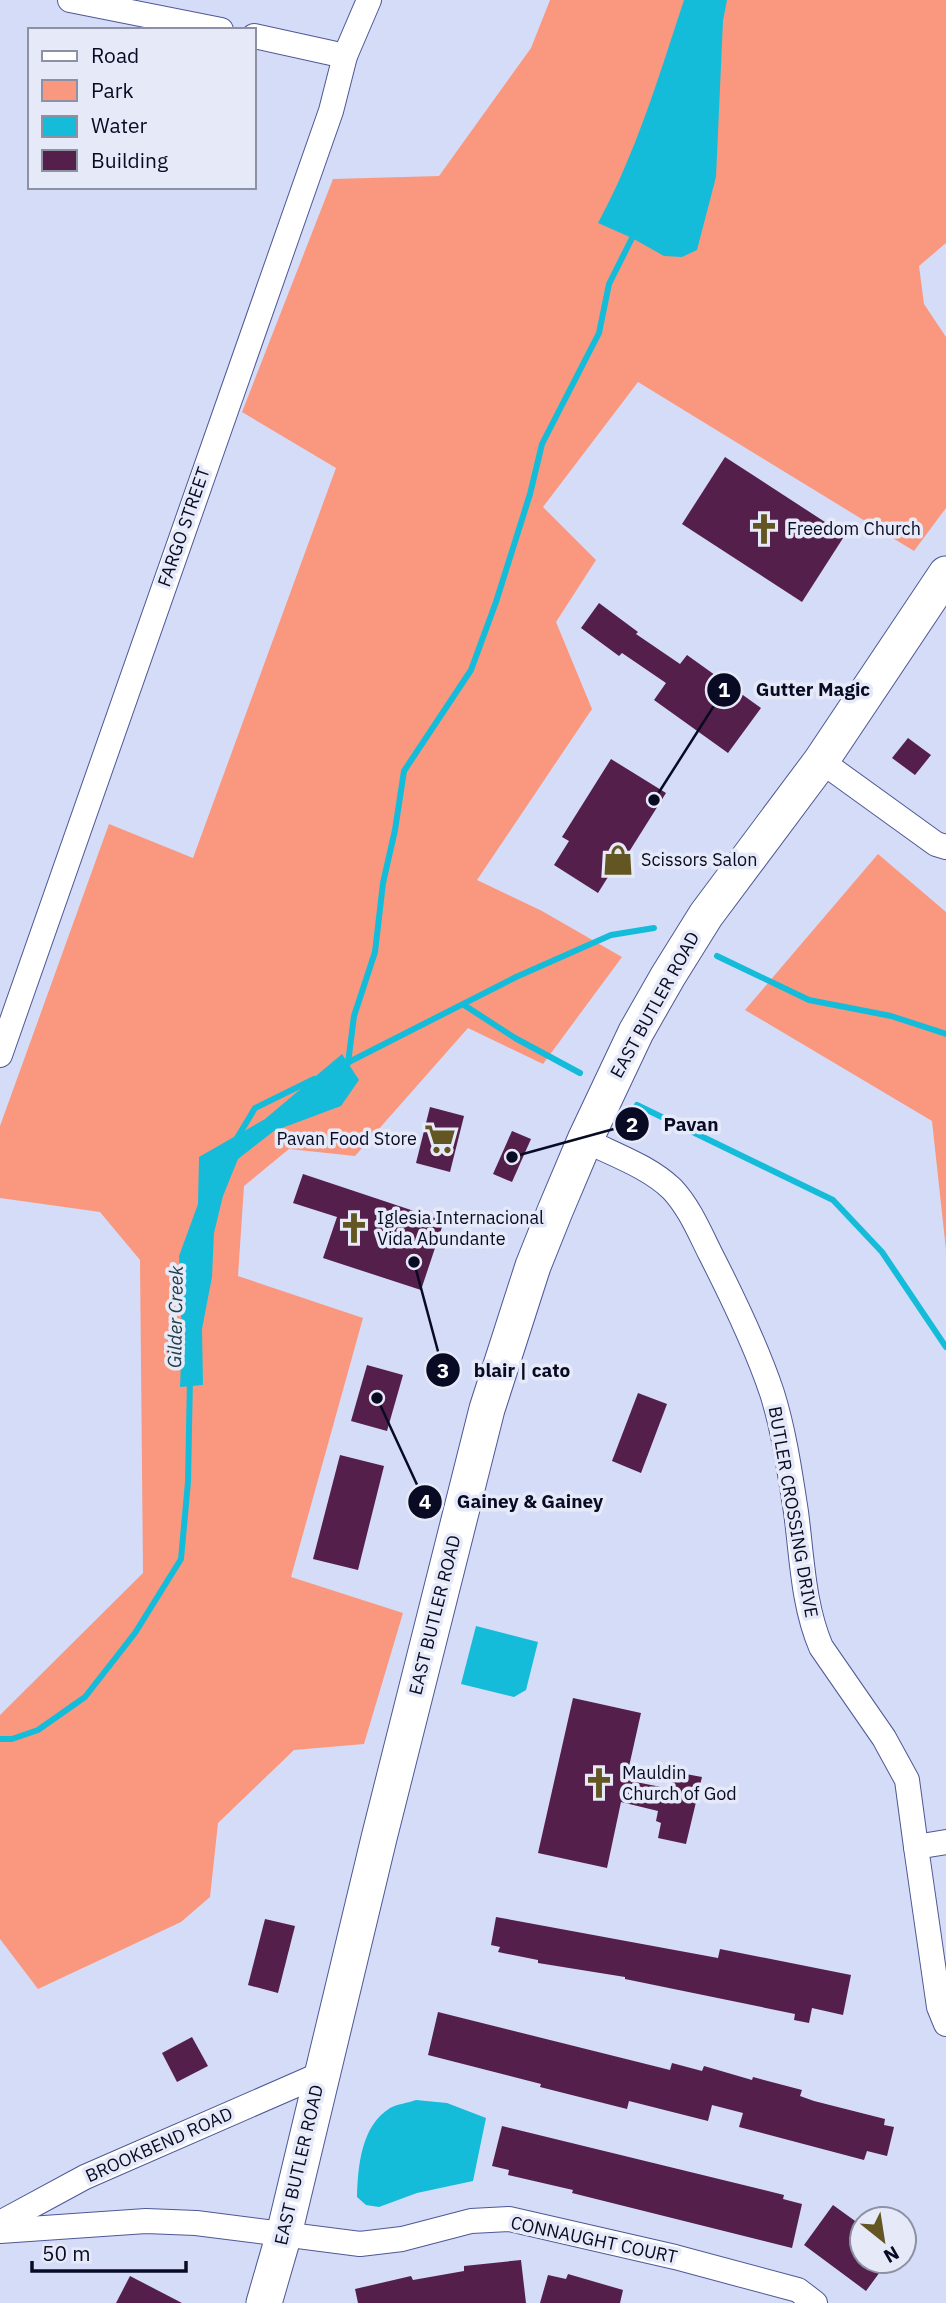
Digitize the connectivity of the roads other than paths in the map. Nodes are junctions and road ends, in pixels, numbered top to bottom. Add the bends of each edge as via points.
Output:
1 (70, 0) edge
2 (369, 0) edge
3 (211, 28) edge
4 (256, 36) edge
5 (345, 56) junction
6 (946, 574) edge
7 (821, 761) junction
8 (946, 847) edge
9 (0, 1055) edge
10 (585, 1140) junction
11 (946, 1842) edge
12 (916, 1847) junction
13 (946, 2024) edge
14 (321, 2074) junction
15 (0, 2223) edge
16 (0, 2231) edge
17 (284, 2234) junction
18 (264, 2303) edge
19 (815, 2303) edge

1 - 3 street
2 - 5 street, FARGO STREET
4 - 5 street
5 - 9 street, FARGO STREET via 331,111
6 - 7 main road, EAST BUTLER ROAD
7 - 8 street
7 - 10 main road, EAST BUTLER ROAD via 700,925 636,1032
10 - 12 street, BUTLER CROSSING DRIVE via 639,1166 672,1190 688,1210 720,1272 772,1394 816,1635 907,1780
10 - 14 main road, EAST BUTLER ROAD via 533,1266 487,1409
11 - 12 street
12 - 13 street, BUTLER CROSSING DRIVE via 939,2007
14 - 15 street, BROOKBEND ROAD via 85,2177
14 - 17 main road, EAST BUTLER ROAD
16 - 17 street via 146,2221
17 - 18 main road, EAST BUTLER ROAD
17 - 19 street, CONNAUGHT COURT via 360,2244 402,2239 471,2221 509,2219 799,2290

